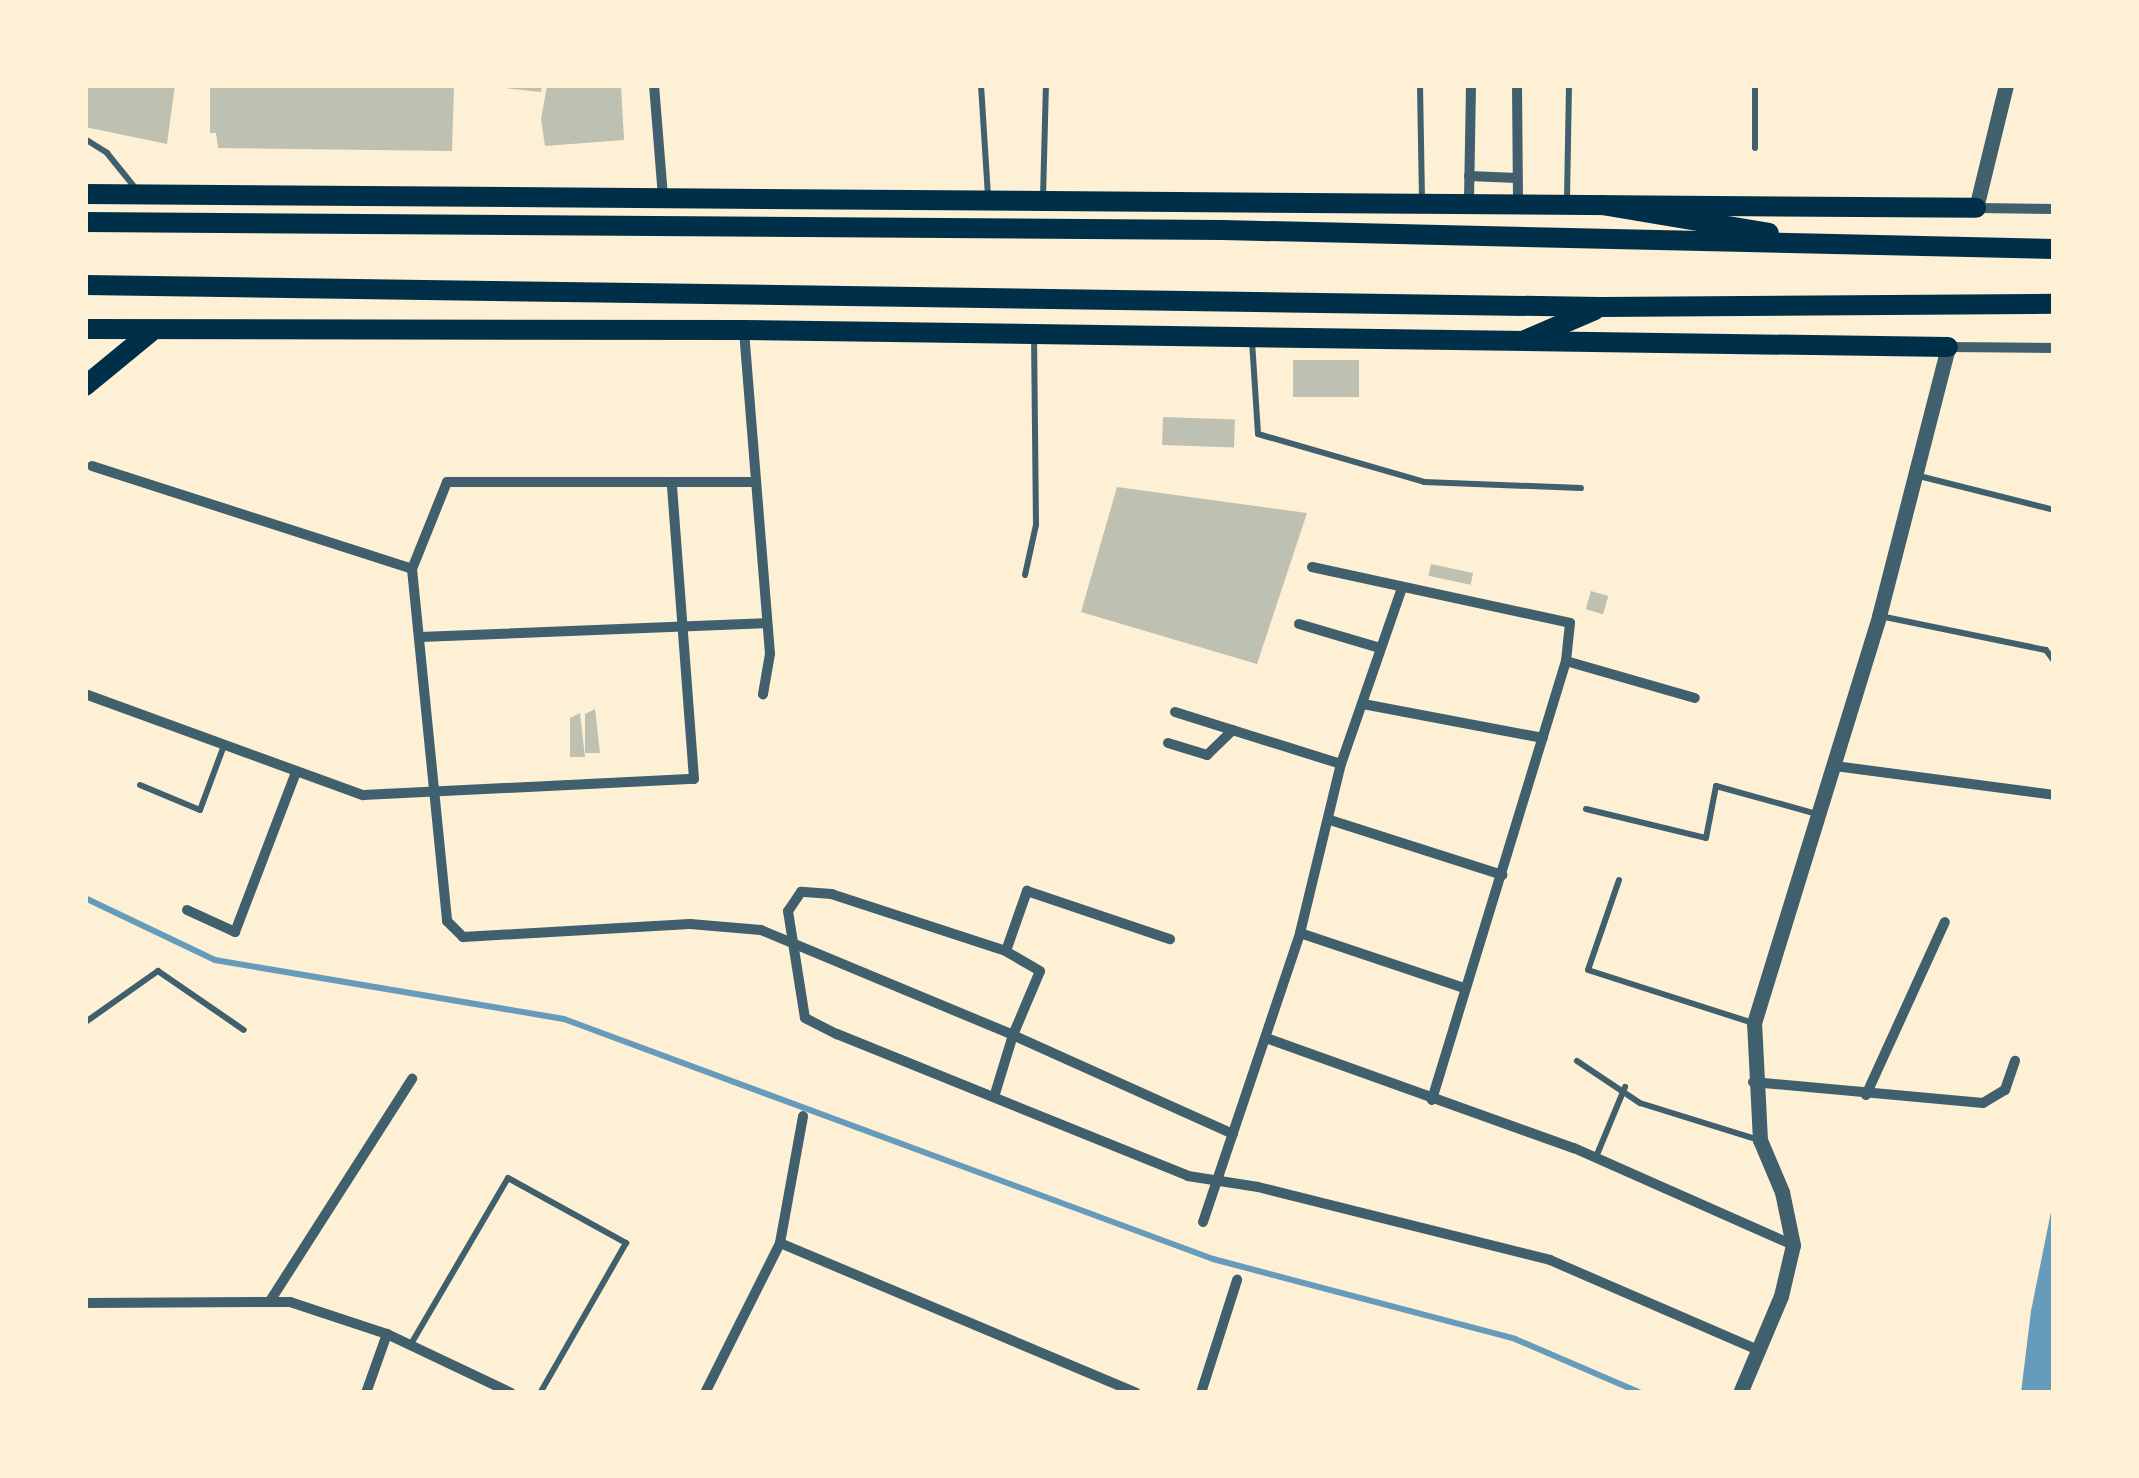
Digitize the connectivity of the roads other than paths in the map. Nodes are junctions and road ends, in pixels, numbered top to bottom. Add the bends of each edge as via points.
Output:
1 (654, 85) edge
2 (981, 85) edge
3 (1046, 85) edge
4 (1420, 85) edge
5 (1472, 85) edge
6 (1517, 85) edge
7 (1569, 85) edge
8 (1756, 85) edge
9 (2006, 85) edge
10 (85, 139) edge
11 (1755, 148) dead end
12 (1470, 176) junction
13 (1517, 178) junction
14 (85, 194) edge
15 (141, 194) junction
16 (663, 198) junction
17 (1422, 200) junction
18 (1469, 200) junction
19 (988, 202) junction
20 (1518, 202) junction
21 (1567, 203) junction
22 (1043, 204) junction
23 (1602, 205) junction
24 (1976, 208) junction
25 (2054, 209) edge
26 (85, 222) edge
27 (1844, 246) junction
28 (2054, 249) edge
29 (85, 285) edge
30 (2054, 304) edge
31 (1601, 307) junction
32 (85, 329) edge
33 (744, 330) junction
34 (152, 332) junction
35 (1034, 334) junction
36 (1251, 335) junction
37 (1524, 340) junction
38 (1948, 348) junction
39 (2054, 348) edge
40 (85, 386) edge
41 (89, 465) edge
42 (1918, 476) junction
43 (755, 482) junction
44 (672, 483) junction
45 (1581, 488) dead end
46 (2054, 510) edge
47 (1312, 567) dead end
48 (412, 569) junction
49 (1025, 575) dead end
50 (1400, 591) junction
51 (1879, 616) junction
52 (764, 623) junction
53 (1299, 624) dead end
54 (680, 625) junction
55 (420, 637) junction
56 (1380, 648) junction
57 (1566, 660) junction
58 (2054, 661) edge
59 (85, 694) edge
60 (763, 694) dead end
61 (1695, 698) dead end
62 (1363, 704) junction
63 (1175, 712) dead end
64 (1233, 730) junction
65 (1543, 738) junction
66 (1168, 742) dead end
67 (223, 748) junction
68 (1342, 764) junction
69 (1835, 766) junction
70 (296, 772) junction
71 (140, 785) dead end
72 (433, 794) junction
73 (2054, 794) edge
74 (1586, 809) dead end
75 (1818, 814) junction
76 (1330, 820) junction
77 (1502, 875) junction
78 (1618, 880) dead end
79 (187, 910) dead end
80 (1944, 922) dead end
81 (1300, 933) junction
82 (1170, 939) dead end
83 (790, 946) junction
84 (1006, 950) junction
85 (1464, 988) junction
86 (85, 1023) edge
87 (1754, 1023) junction
88 (244, 1030) dead end
89 (1013, 1036) junction
90 (1266, 1038) junction
91 (2015, 1061) dead end
92 (1576, 1062) dead end
93 (412, 1080) dead end
94 (1752, 1082) junction
95 (1625, 1087) junction
96 (1866, 1096) junction
97 (994, 1097) junction
98 (1432, 1100) junction
99 (803, 1116) dead end
100 (1233, 1134) junction
101 (1760, 1140) junction
102 (1596, 1157) junction
103 (1214, 1179) junction
104 (1203, 1222) dead end
105 (780, 1243) junction
106 (1793, 1245) junction
107 (1236, 1280) dead end
108 (270, 1301) junction
109 (85, 1304) edge
110 (387, 1334) junction
111 (411, 1344) junction
112 (1758, 1350) junction
113 (1740, 1392) edge
114 (366, 1393) edge
115 (511, 1393) edge
116 (540, 1393) edge
117 (705, 1393) edge
118 (1136, 1393) edge
119 (1201, 1393) edge

1 - 16 street
2 - 19 lane
3 - 22 lane
4 - 17 lane
5 - 12 street
6 - 13 street
7 - 21 lane
8 - 11 lane
9 - 24 street
10 - 15 lane via 107,153
12 - 13 street
12 - 18 street
13 - 20 street
14 - 15 main road
15 - 16 main road
16 - 19 main road
17 - 18 main road
17 - 22 main road
18 - 20 main road
19 - 22 main road
20 - 21 main road
21 - 23 main road
23 - 24 main road
23 - 27 main road
24 - 25 street
26 - 27 main road via 1222,230
27 - 28 main road
29 - 31 main road
30 - 31 main road
31 - 37 main road
32 - 34 main road
33 - 34 main road
33 - 35 main road
33 - 43 street
34 - 40 main road
35 - 36 main road
35 - 49 lane via 1036,525
36 - 37 main road
36 - 45 lane via 1258,434 1424,482
37 - 38 main road
38 - 39 street
38 - 42 street
41 - 48 street
42 - 46 lane
42 - 51 street
43 - 44 street
43 - 52 street
44 - 48 street via 447,482
44 - 54 street
47 - 50 street
48 - 55 street
50 - 56 street
50 - 57 street via 1570,623
51 - 58 lane via 2046,650
51 - 69 street
52 - 54 street
52 - 60 street via 770,654
53 - 56 street
54 - 55 street
54 - 72 street via 694,779
55 - 72 street
56 - 62 street
57 - 61 street
57 - 65 street
59 - 67 street
62 - 65 street
62 - 68 street
63 - 64 street
64 - 66 street via 1206,755
64 - 68 street
65 - 77 street
67 - 70 street
67 - 71 lane via 200,810
68 - 76 street
69 - 73 street
69 - 75 street
70 - 72 street via 363,795
70 - 79 street via 236,932
72 - 83 street via 446,921 463,937 690,924 761,930
74 - 75 lane via 1706,838 1716,786
75 - 87 street
76 - 77 street
76 - 81 street
77 - 85 street
78 - 87 lane via 1588,970
80 - 96 street
81 - 85 street
81 - 90 street
82 - 84 street via 1027,891
83 - 84 street via 788,910 801,892 832,894
83 - 89 street
83 - 97 street via 805,1018
84 - 89 street via 1040,971
85 - 98 street
86 - 88 lane via 158,970
87 - 94 street
89 - 97 street
89 - 100 street
90 - 98 street
90 - 100 street
91 - 96 street via 2005,1090 1983,1103
92 - 95 lane
93 - 108 street
94 - 96 street
94 - 101 street
95 - 101 lane via 1640,1103
95 - 102 lane
97 - 103 street via 1188,1176
98 - 102 street
99 - 105 street
100 - 103 street
101 - 106 street via 1782,1192
102 - 106 street
103 - 104 street
103 - 112 street via 1550,1260
105 - 117 street
105 - 118 street
106 - 112 street
107 - 119 street
108 - 109 street
108 - 110 street via 331,1312
110 - 111 street
110 - 114 street
111 - 115 street
111 - 116 lane via 508,1178 626,1243
112 - 113 street

